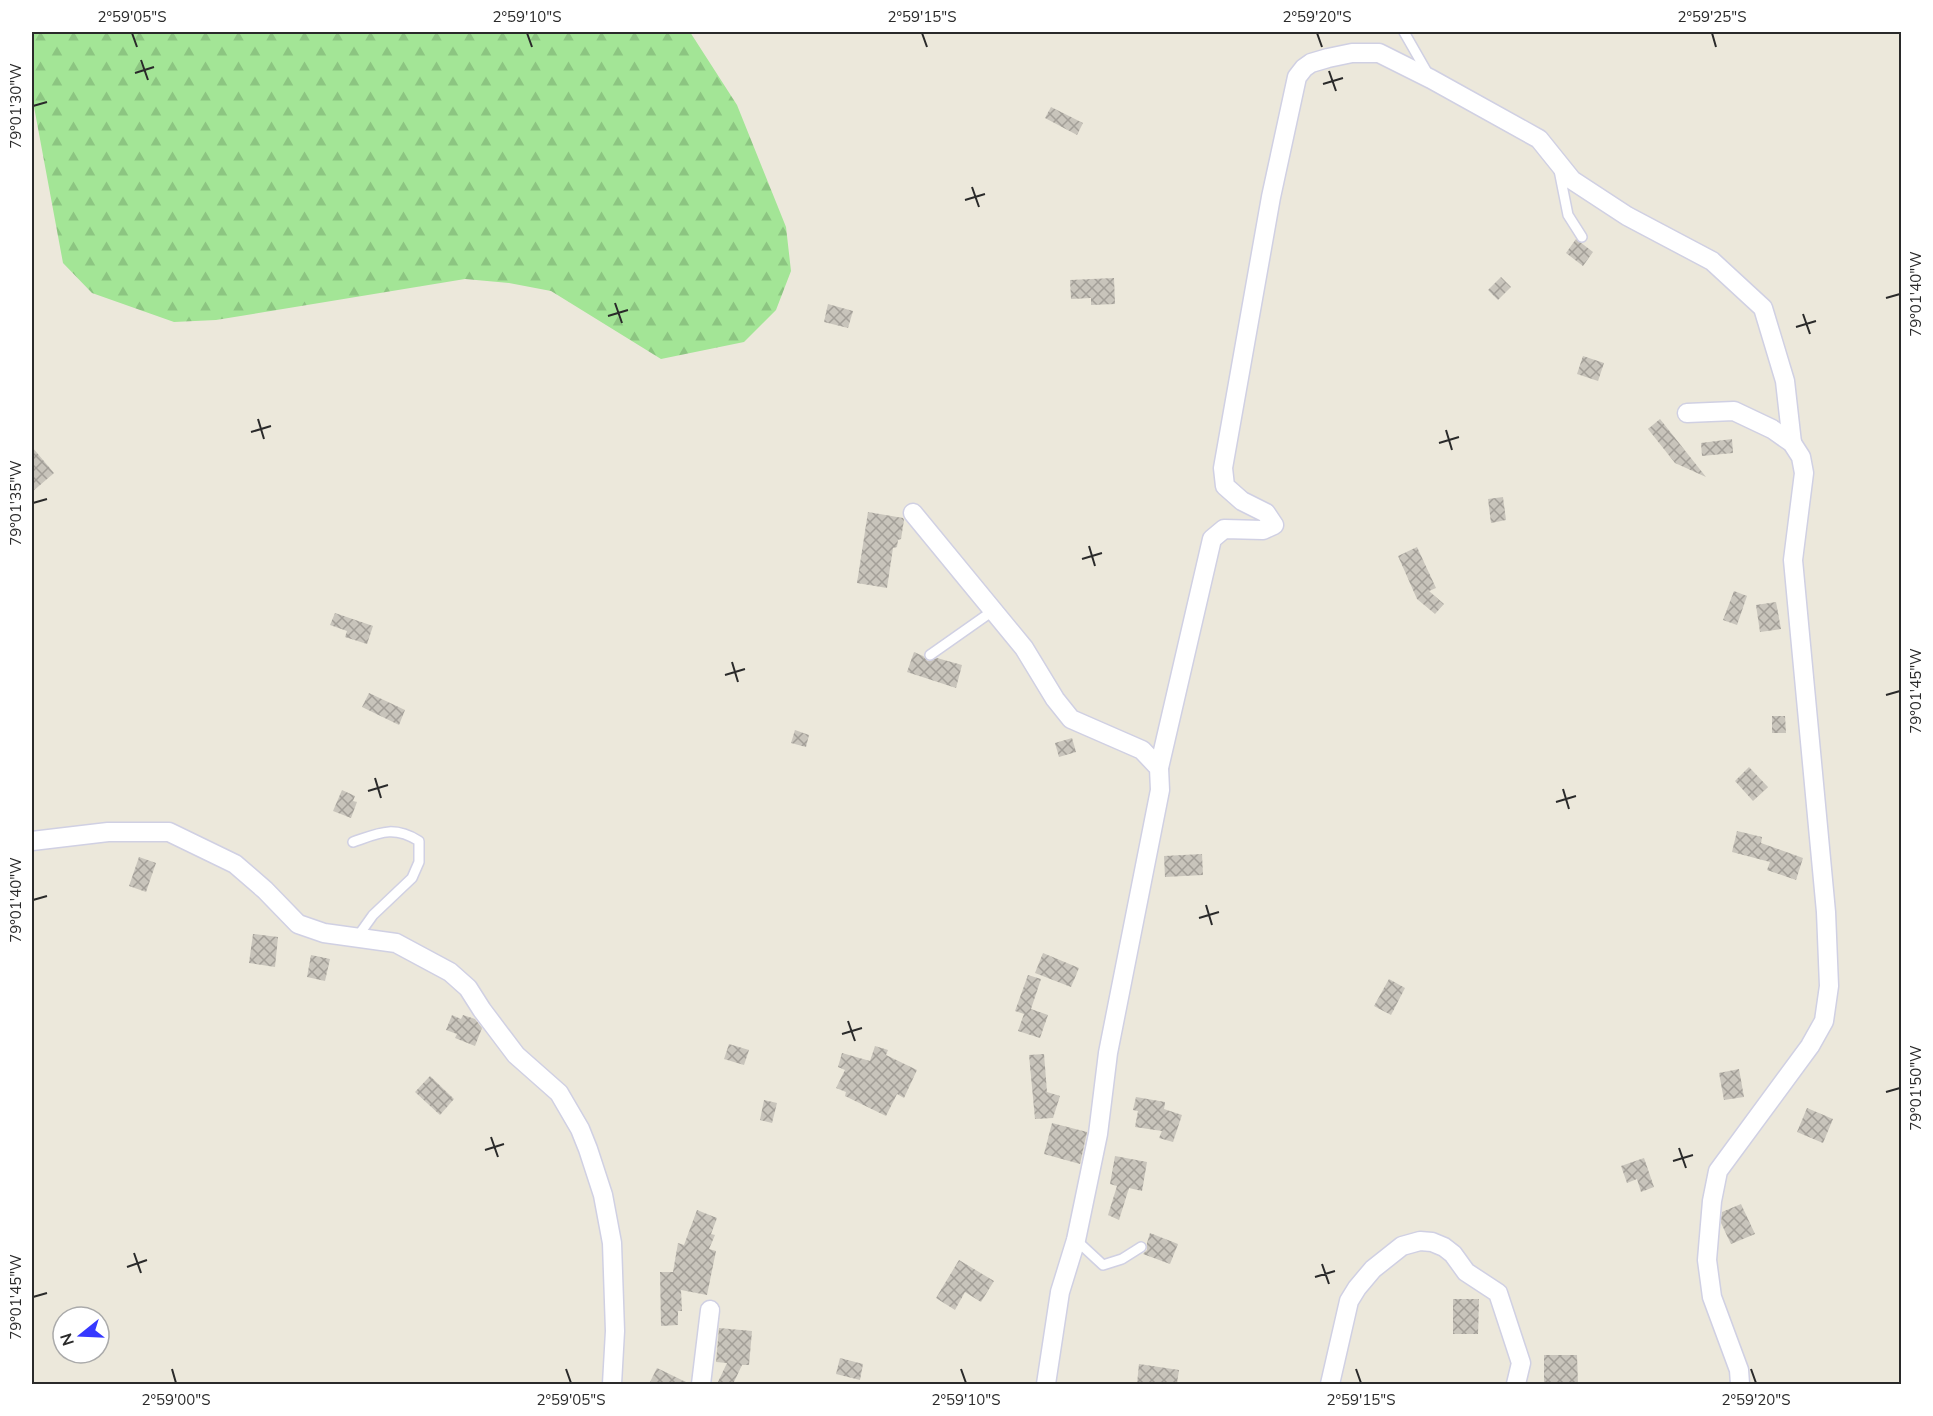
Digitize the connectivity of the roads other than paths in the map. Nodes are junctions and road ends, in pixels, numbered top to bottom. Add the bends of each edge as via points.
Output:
1 (1404, 32) edge
2 (1431, 79) junction
3 (1558, 164) junction
4 (1582, 237) dead end
5 (1687, 413) dead end
6 (1792, 443) junction
7 (913, 513) dead end
8 (994, 609) junction
9 (930, 655) dead end
10 (1159, 768) junction
11 (32, 841) edge
12 (353, 842) dead end
13 (358, 936) junction
14 (1076, 1240) junction
15 (1141, 1247) dead end
16 (710, 1310) dead end
17 (612, 1384) edge
18 (701, 1384) edge
19 (1046, 1384) edge
20 (1330, 1384) edge
21 (1515, 1384) edge
22 (1740, 1384) edge

1 - 2 lane
2 - 3 street via 1539,139
2 - 10 street via 1379,53 1328,58 1311,63 1297,76 1271,197 1223,468 1225,486 1242,501 1266,513 1274,525 1263,530 1224,529 1212,539
3 - 4 lane via 1569,215
3 - 6 street via 1593,195 1712,261 1763,308 1785,381
5 - 6 street via 1734,411
6 - 22 street via 1801,457 1804,473 1793,560 1826,912 1829,986 1824,1021 1810,1046 1718,1171 1707,1260 1712,1297 1739,1370
7 - 8 street
8 - 9 lane
8 - 10 street via 1071,719 1142,750
10 - 14 street via 1160,790
11 - 13 street via 108,832 169,832 235,864 298,924 324,933
12 - 13 lane via 381,832 405,832 419,841 419,862 412,878
13 - 17 street via 396,943 450,972 468,988 516,1055 559,1093 580,1129 603,1195 612,1243
14 - 15 lane via 1103,1265
14 - 19 street via 1060,1292
16 - 18 street
20 - 21 street via 1350,1301 1357,1288 1402,1246 1420,1241 1444,1247 1466,1272 1498,1293 1521,1363

